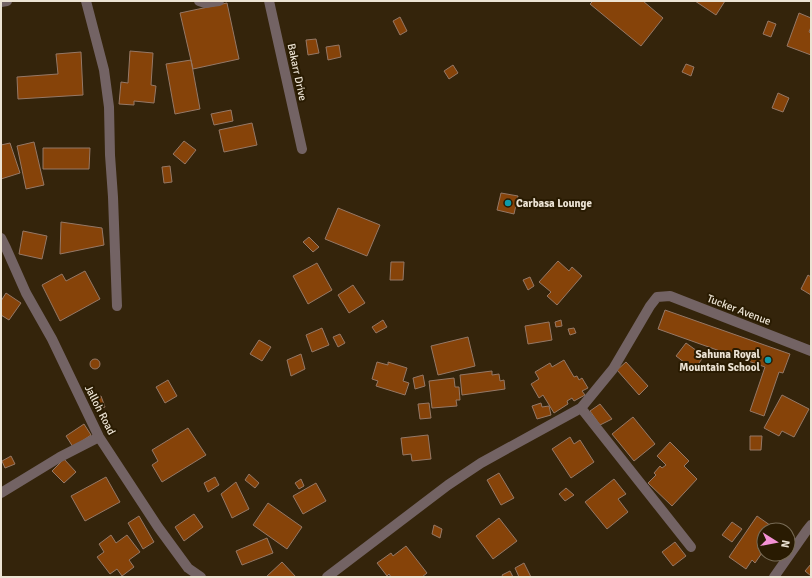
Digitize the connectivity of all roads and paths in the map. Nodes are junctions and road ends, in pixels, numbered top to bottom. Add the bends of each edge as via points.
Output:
1 (7, 1) edge
2 (86, 1) edge
3 (199, 1) edge
4 (219, 1) edge
5 (269, 1) edge
6 (1, 2) edge
7 (302, 149) dead end
8 (1, 238) edge
9 (4, 250) edge
10 (117, 306) dead end
11 (811, 351) edge
12 (581, 408) junction
13 (100, 437) junction
14 (1, 493) edge
15 (811, 525) edge
16 (691, 547) dead end
17 (201, 577) edge
18 (327, 577) edge
19 (774, 577) edge

1 - 6 street
2 - 10 street via 104,70 109,108
3 - 4 street
5 - 7 street, Bakarr Drive
8 - 9 street, Jalloh Road
9 - 13 street, Jalloh Road via 52,339
11 - 12 street, Tucker Avenue via 670,296 657,297 613,369
12 - 16 street
12 - 18 street via 481,463
13 - 14 street via 60,457
13 - 17 street, Jalloh Road via 158,527 188,568
15 - 19 street

